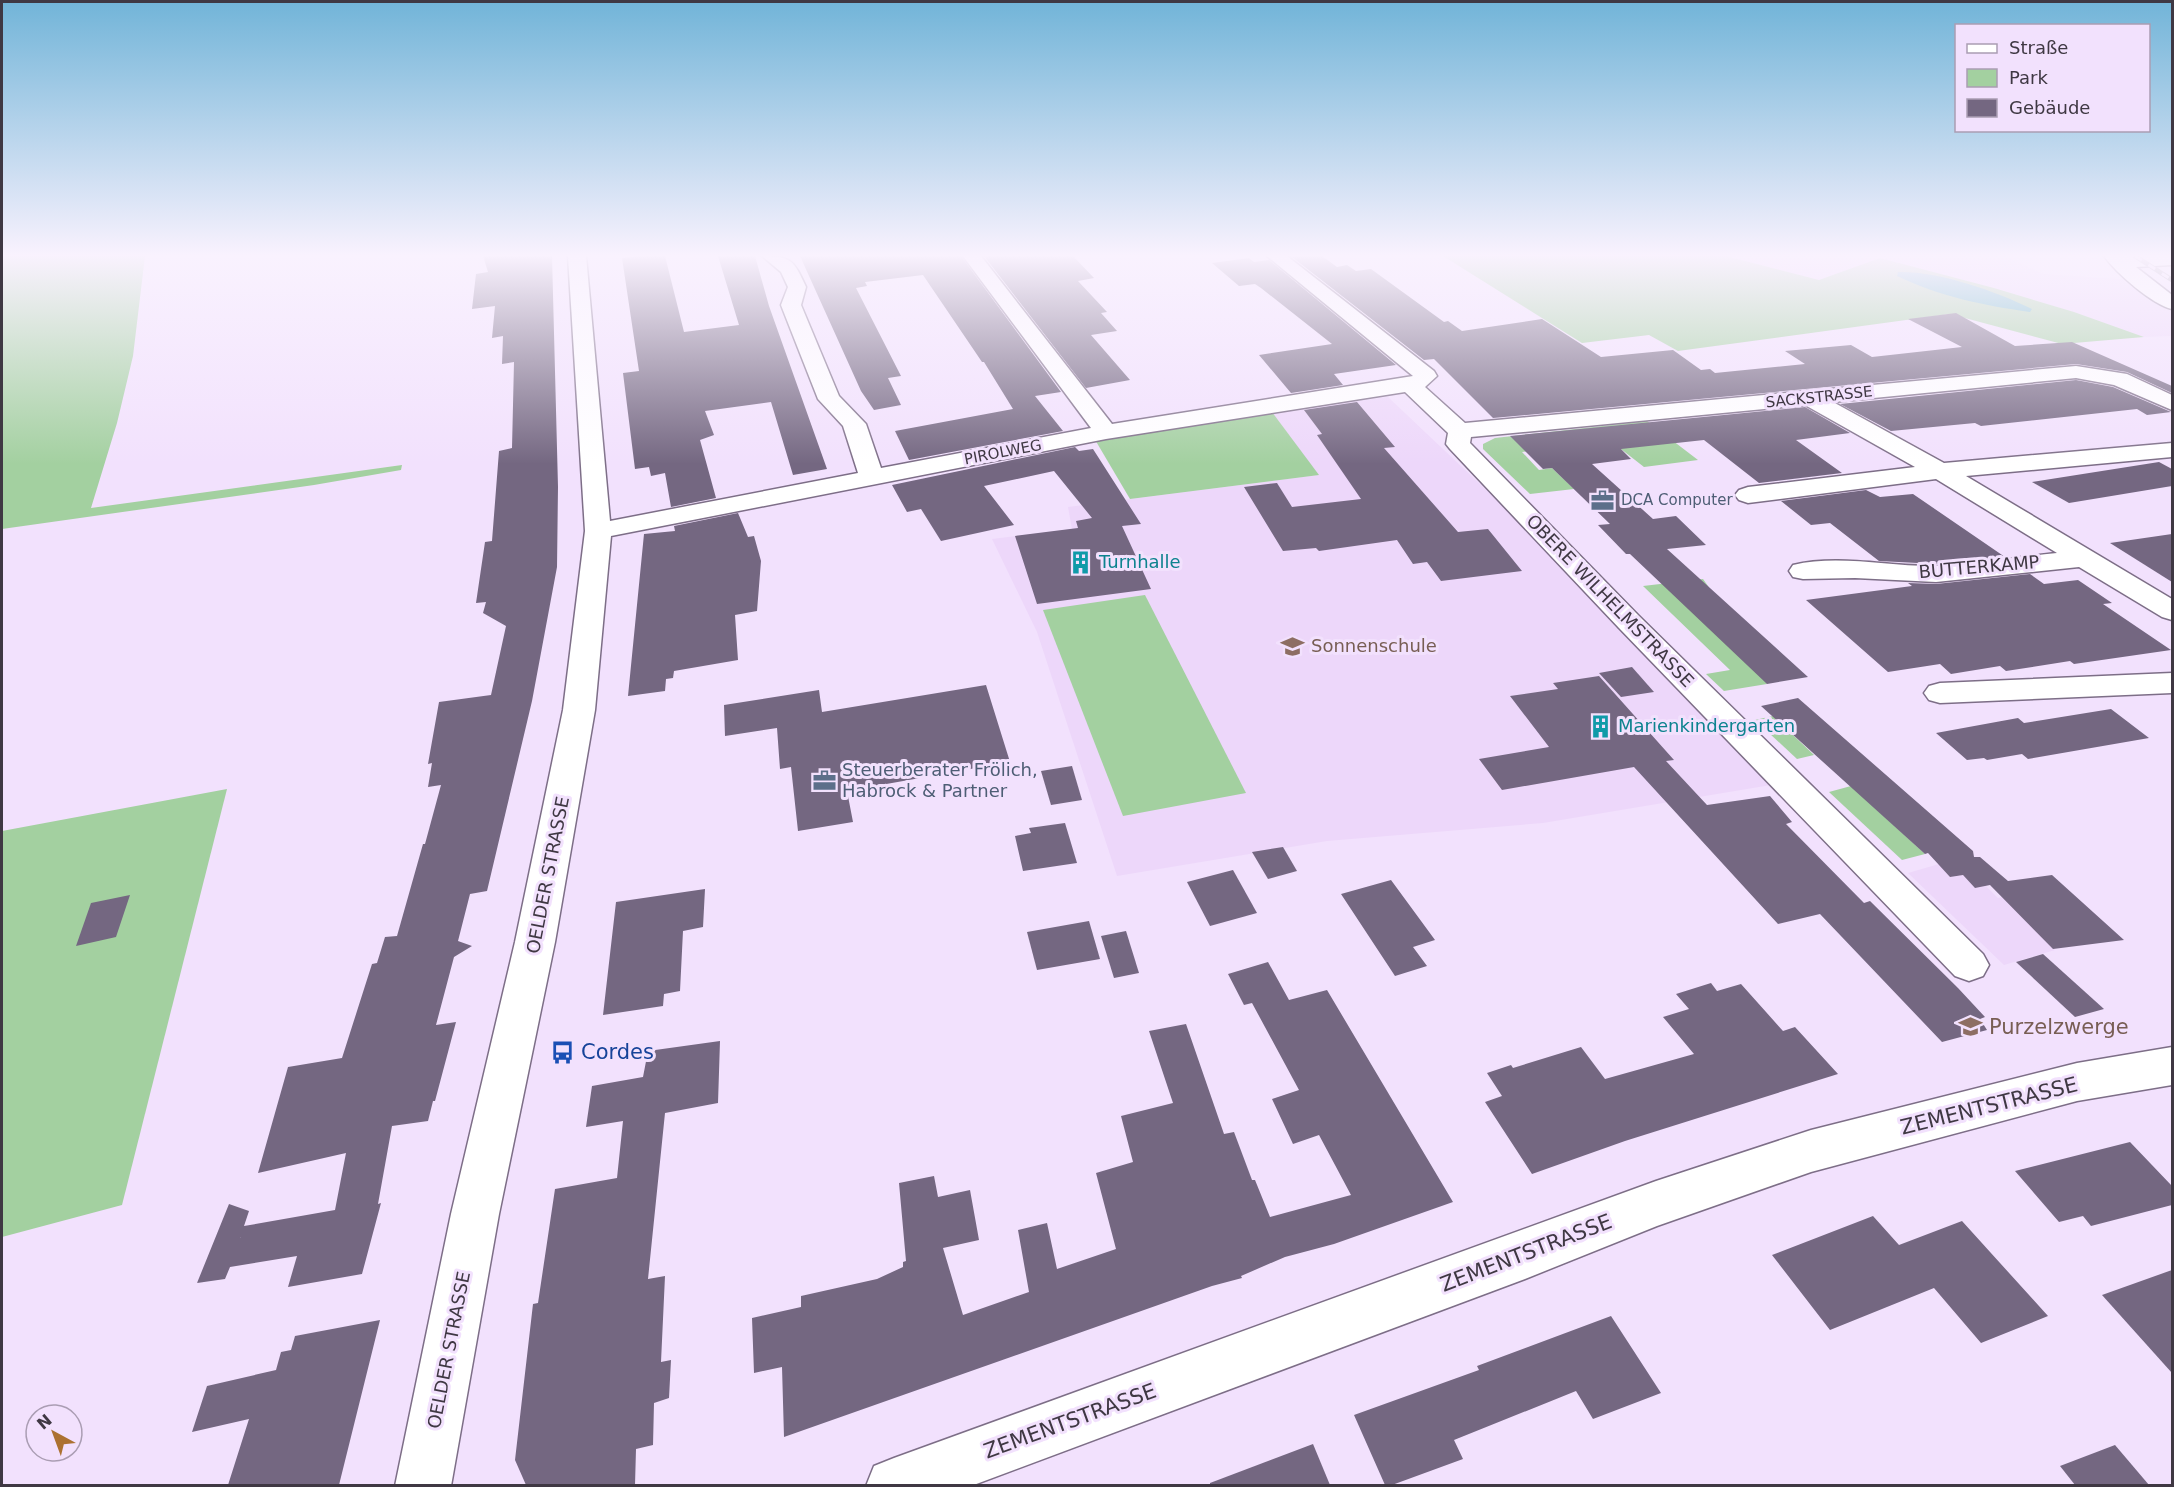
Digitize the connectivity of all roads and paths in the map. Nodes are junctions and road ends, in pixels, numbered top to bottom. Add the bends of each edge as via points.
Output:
1 (582, 325) edge
2 (799, 325) edge
3 (1025, 325) edge
4 (1363, 325) edge
5 (1410, 385) junction
6 (1810, 398) junction
7 (2172, 403) edge
8 (1460, 431) junction
9 (1106, 432) junction
10 (2172, 450) edge
11 (1940, 471) junction
12 (872, 479) junction
13 (1748, 495) dead end
14 (598, 531) junction
15 (2084, 558) junction
16 (1803, 571) dead end
17 (2172, 610) edge
18 (2172, 683) edge
19 (1940, 693) dead end
20 (1969, 965) dead end
21 (2172, 1066) edge
22 (423, 1485) edge
23 (894, 1485) edge

1 - 14 street, OELDER STRASSE
2 - 12 street via 829,399 854,424
3 - 9 street
4 - 5 street via 1426,376
5 - 8 street, OBERE WILHELMSTRASSE
5 - 9 street, PIROLWEG
6 - 7 street, SACKSTRASSE via 2076,372 2119,379
6 - 8 street, SACKSTRASSE
6 - 11 street, BUTTERKAMP
8 - 20 street, OBERE WILHELMSTRASSE via 1458,444
9 - 12 street, PIROLWEG
10 - 11 street
11 - 13 street
11 - 15 street, BUTTERKAMP
12 - 14 street, PIROLWEG
14 - 22 street, OELDER STRASSE via 577,726
15 - 16 street, BUTTERKAMP via 1936,574
15 - 17 street, BUTTERKAMP
18 - 19 street
21 - 23 street, ZEMENTSTRASSE via 2077,1082 1811,1151 1656,1204

